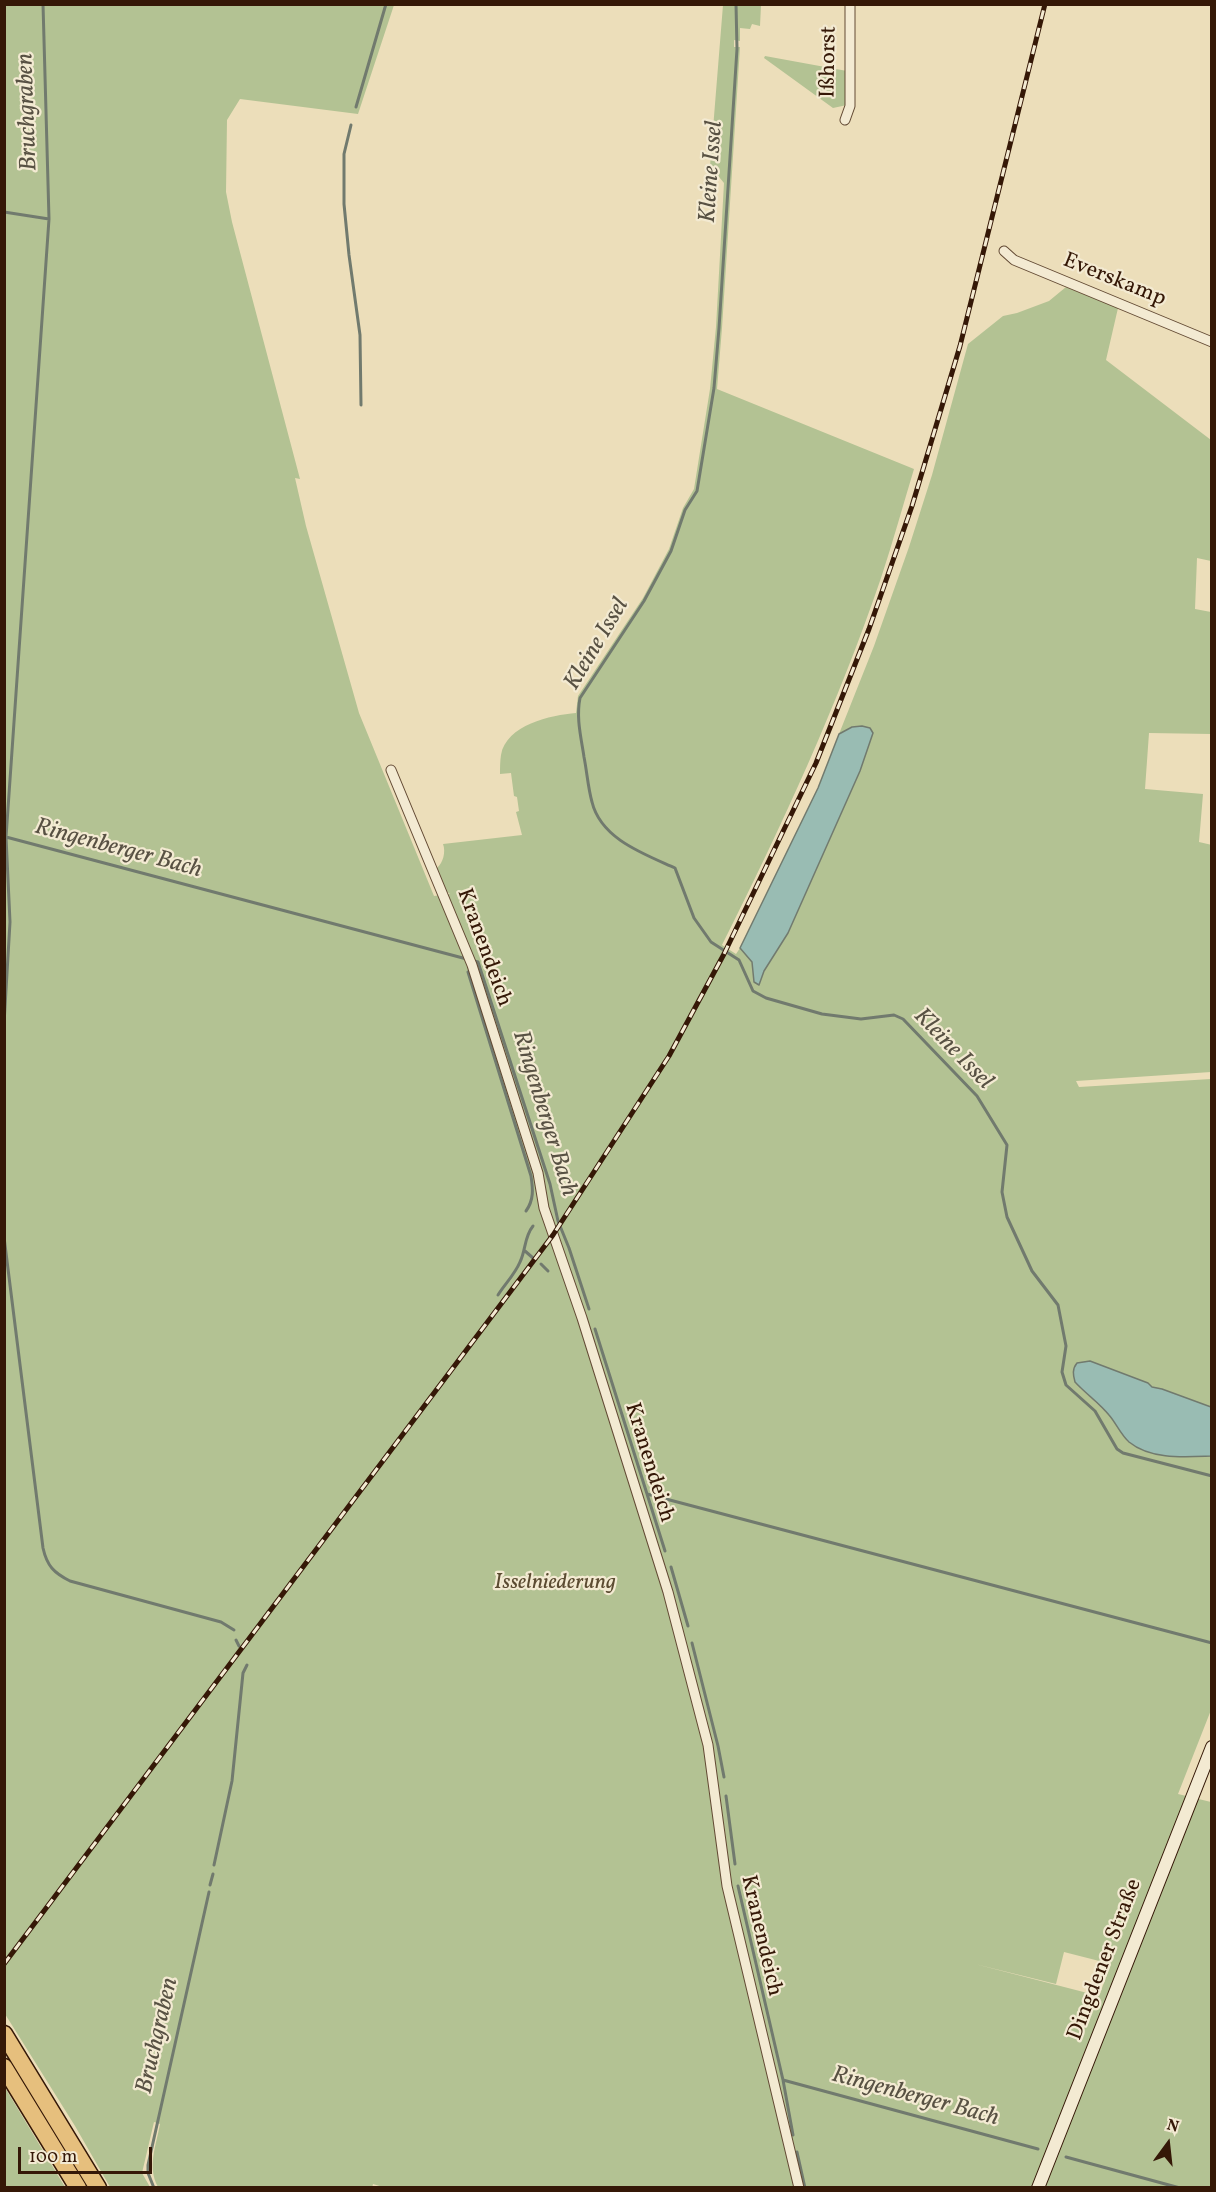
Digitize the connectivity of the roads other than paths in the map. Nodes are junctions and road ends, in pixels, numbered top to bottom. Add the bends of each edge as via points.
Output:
1 (850, 4) edge
2 (844, 120) dead end
3 (1004, 251) dead end
4 (1212, 342) edge
5 (391, 770) dead end
6 (1212, 1748) edge
7 (4, 2034) edge
8 (4, 2067) edge
9 (78, 2187) edge
10 (98, 2187) edge
11 (799, 2187) edge
12 (1038, 2187) edge

1 - 2 street, Ißhorst via 850,106
3 - 4 street, Everskamp via 1014,260
5 - 11 street, Kranendeich via 472,965 538,1173 544,1208 668,1592 708,1745 727,1886
6 - 12 main road, Dingdener Straße
7 - 10 highway
8 - 9 highway

